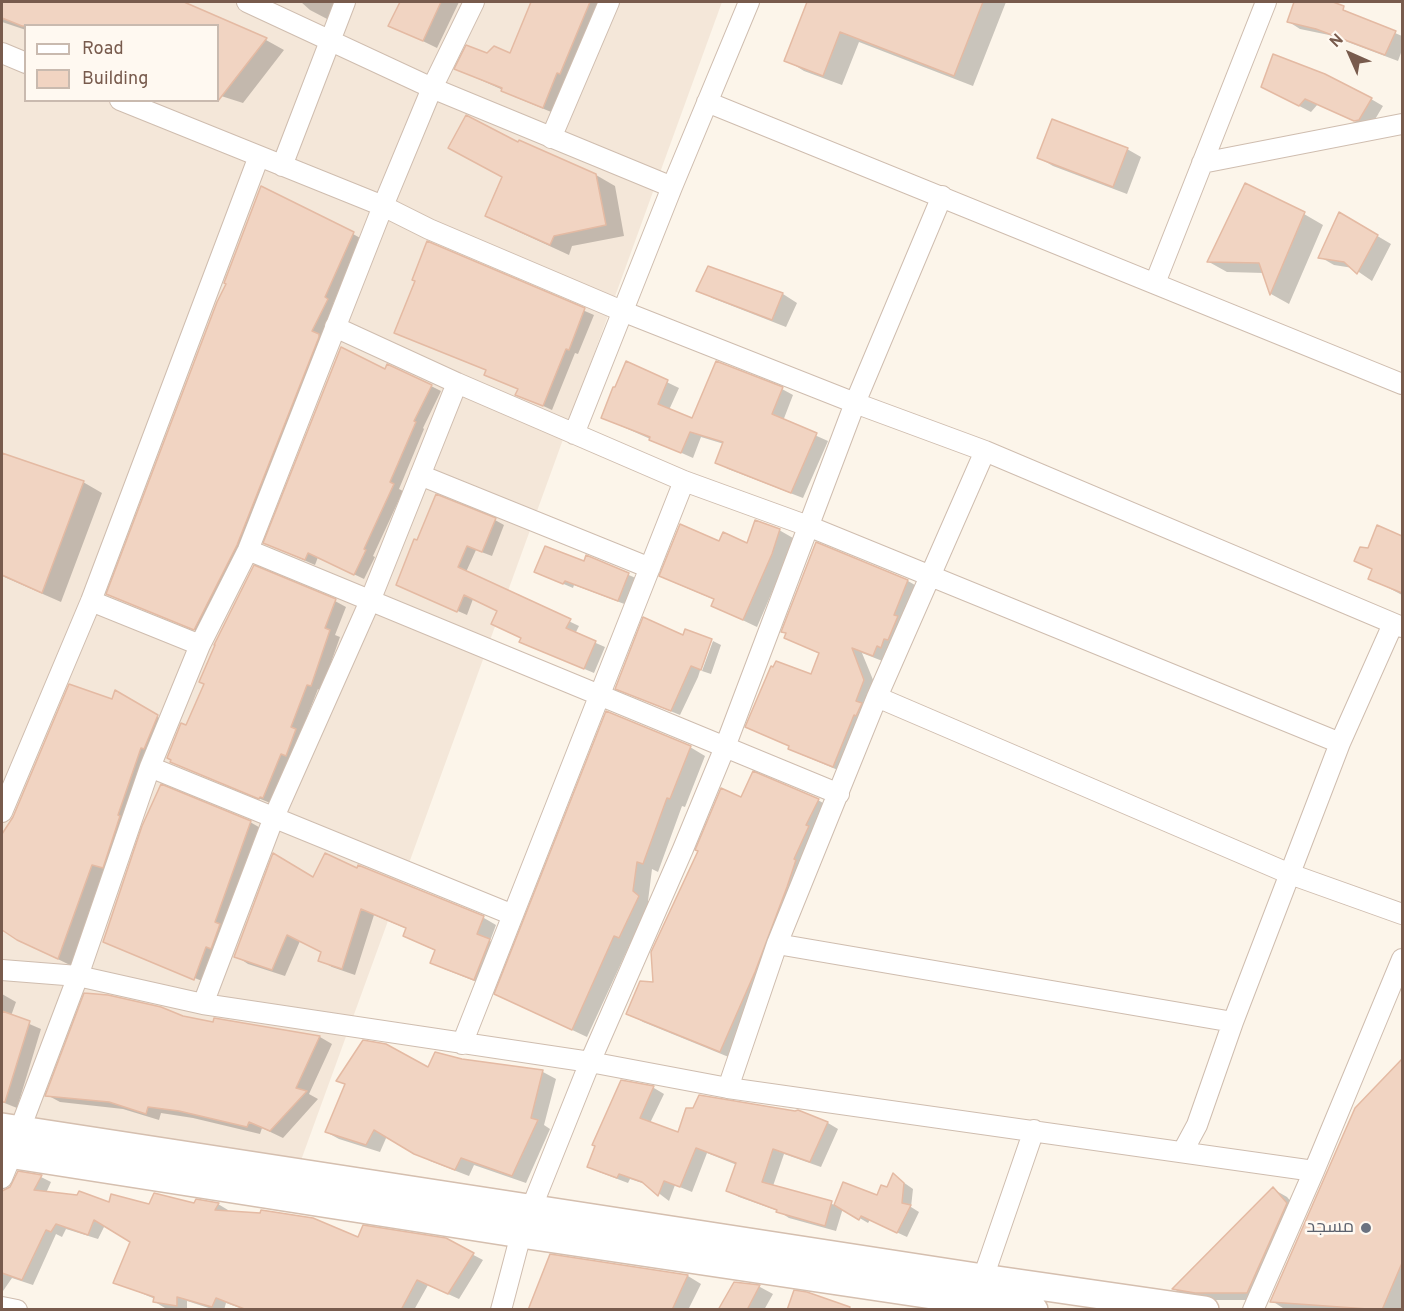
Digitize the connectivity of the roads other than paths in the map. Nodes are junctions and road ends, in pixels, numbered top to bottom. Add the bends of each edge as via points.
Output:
1 (247, 2) edge
2 (345, 2) edge
3 (474, 2) edge
4 (609, 2) edge
5 (749, 2) edge
6 (1266, 2) edge
7 (330, 42) junction
8 (2, 53) edge
9 (24, 62) edge
10 (432, 88) junction
11 (125, 102) edge
12 (707, 102) junction
13 (1402, 124) edge
14 (551, 138) junction
15 (259, 156) junction
16 (1202, 163) junction
17 (282, 166) junction
18 (672, 187) junction
19 (942, 196) junction
20 (383, 206) junction
21 (1155, 283) junction
22 (622, 311) junction
23 (335, 327) junction
24 (457, 383) junction
25 (1402, 384) edge
26 (855, 404) junction
27 (574, 434) junction
28 (985, 451) junction
29 (420, 475) junction
30 (684, 481) junction
31 (808, 526) junction
32 (248, 550) junction
33 (650, 568) junction
34 (930, 577) junction
35 (91, 601) junction
36 (370, 601) junction
37 (1398, 626) edge
38 (200, 645) junction
39 (599, 695) junction
40 (877, 697) junction
41 (1340, 743) junction
42 (725, 747) junction
43 (150, 767) junction
44 (839, 794) junction
45 (2, 812) edge
46 (274, 818) junction
47 (1290, 874) junction
48 (1402, 914) edge
49 (513, 915) junction
50 (777, 944) junction
51 (1402, 959) edge
52 (2, 970) edge
53 (78, 976) junction
54 (203, 1004) junction
55 (1233, 1022) junction
56 (462, 1044) junction
57 (590, 1062) junction
58 (728, 1088) junction
59 (1034, 1130) junction
60 (7, 1148) edge
61 (1183, 1151) junction
62 (1314, 1171) junction
63 (531, 1208) junction
64 (521, 1234) junction
65 (974, 1296) edge
66 (2, 1307) edge
67 (16, 1310) edge
68 (501, 1310) edge
69 (1034, 1310) edge
70 (1205, 1310) edge
71 (1253, 1310) edge

1 - 7 street
2 - 7 street
3 - 10 street
4 - 14 street
5 - 12 street
6 - 16 street
7 - 10 street
7 - 17 street
8 - 9 street
10 - 14 street
10 - 20 street
11 - 15 street
12 - 18 street
12 - 19 street
13 - 16 street
14 - 18 street
15 - 17 street
15 - 35 street
16 - 21 street
17 - 20 street
18 - 22 street
19 - 21 street
19 - 26 street
20 - 22 street
20 - 23 street
21 - 25 street
22 - 26 street
22 - 27 street
23 - 24 street
23 - 32 street
24 - 27 street
24 - 29 street
26 - 28 street
26 - 31 street
27 - 30 street
28 - 34 street
28 - 37 street
29 - 33 street
29 - 36 street
30 - 31 street
30 - 33 street
31 - 34 street
31 - 42 street
32 - 36 street
32 - 38 street
33 - 39 street
34 - 40 street
34 - 41 street
35 - 38 street
35 - 45 street
36 - 39 street
36 - 46 street
37 - 41 street
38 - 43 street
39 - 42 street
39 - 49 street
40 - 44 street
40 - 47 street
41 - 47 street
42 - 44 street
42 - 57 street
43 - 46 street
43 - 53 street
44 - 50 street
46 - 49 street
46 - 54 street
47 - 48 street
47 - 55 street
49 - 56 street
50 - 55 street
50 - 58 street
51 - 62 street
52 - 53 street
53 - 54 street
53 - 60 street
54 - 56 street
55 - 61 street via 1197,1125
56 - 57 street
57 - 58 street
57 - 63 street
58 - 59 street
59 - 61 street
59 - 65 street
60 - 63 street
60 - 64 street
61 - 62 street
62 - 71 street
63 - 64 street
63 - 65 street
64 - 65 street
64 - 68 street
65 - 69 street
65 - 70 street
66 - 67 street

